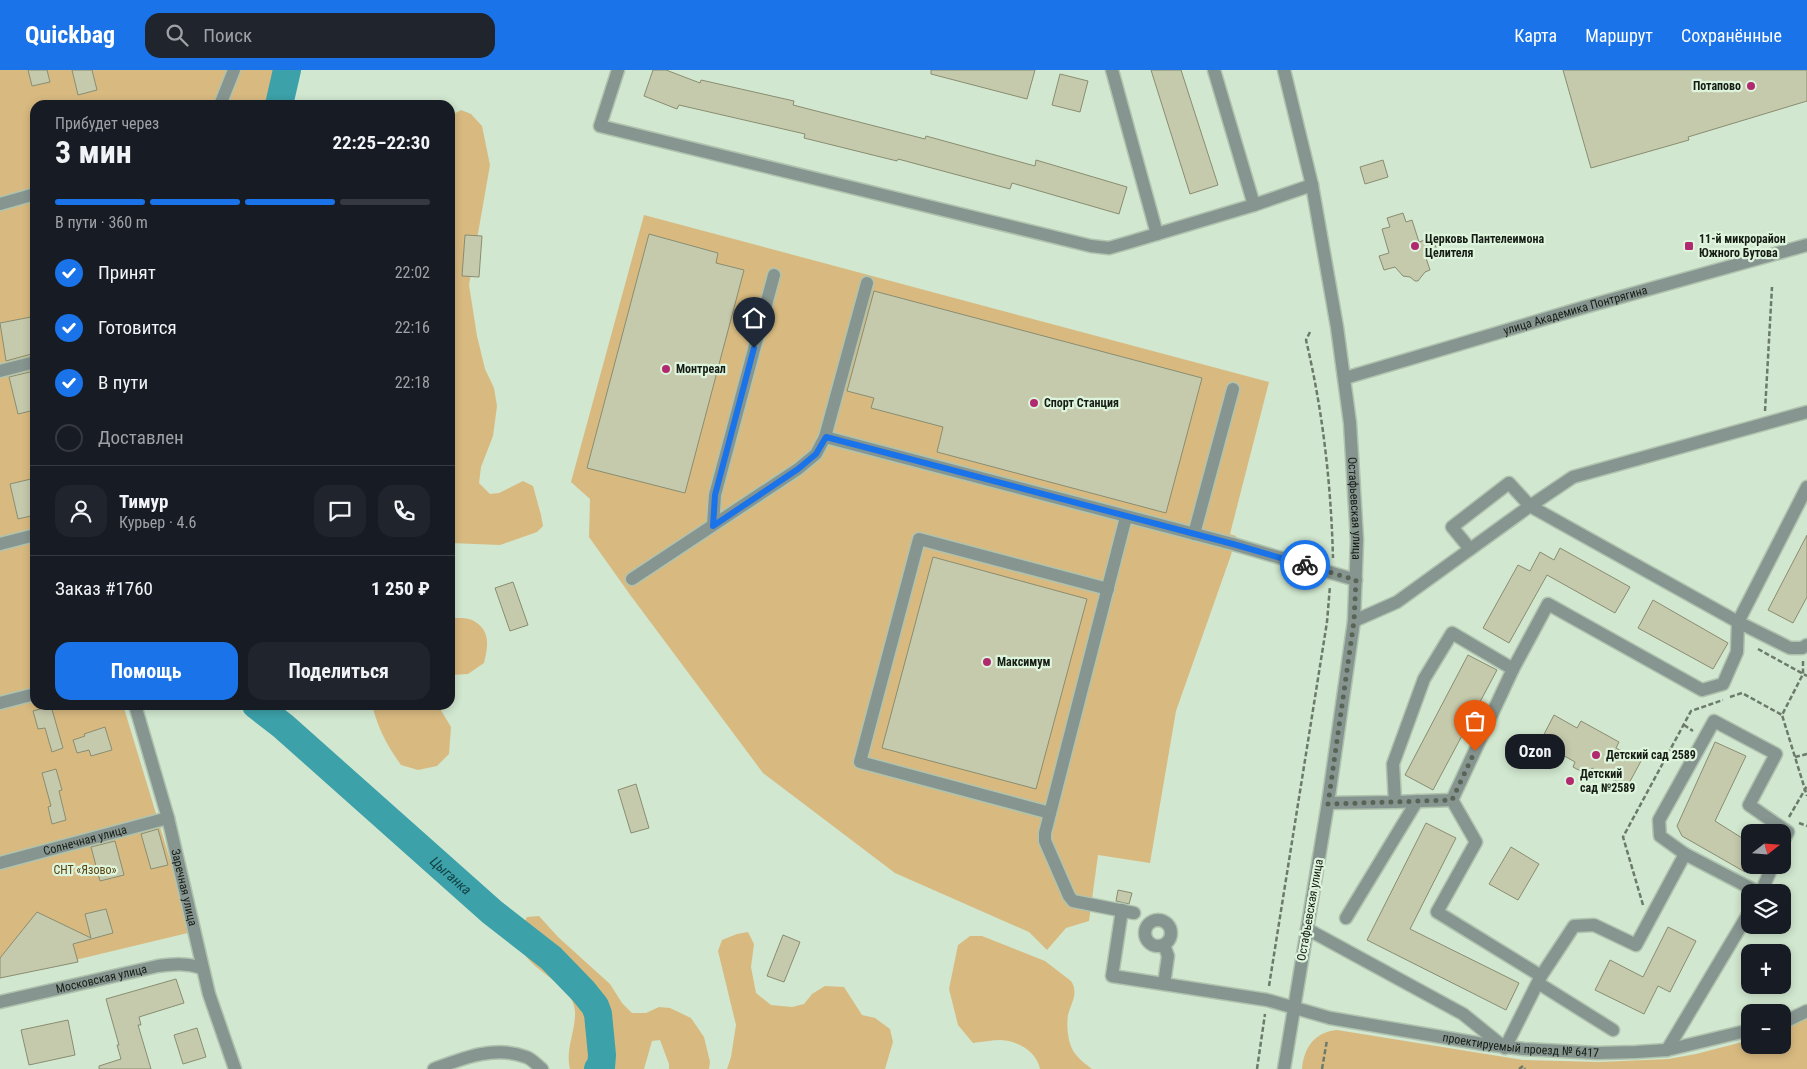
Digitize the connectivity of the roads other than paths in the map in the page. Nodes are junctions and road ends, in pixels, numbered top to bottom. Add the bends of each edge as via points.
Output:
1 (234, 70) edge
2 (618, 70) edge
3 (1112, 70) edge
4 (1214, 70) edge
5 (1284, 70) edge
6 (222, 100) edge
7 (1312, 186) junction
8 (30, 195) edge
9 (0, 204) edge
10 (1254, 205) junction
11 (1157, 234) junction
12 (1807, 245) edge
13 (774, 274) dead end
14 (866, 283) dead end
15 (30, 363) edge
16 (0, 371) edge
17 (1345, 378) junction
18 (1233, 389) dead end
19 (1807, 412) edge
20 (826, 437) junction
21 (1807, 487) edge
22 (1530, 506) junction
23 (1126, 517) junction
24 (713, 526) junction
25 (1194, 534) junction
26 (30, 536) edge
27 (0, 544) edge
28 (1470, 549) junction
29 (632, 579) dead end
30 (1356, 580) junction
31 (1108, 589) junction
32 (1354, 621) junction
33 (1738, 622) junction
34 (1805, 646) edge
35 (1513, 669) junction
36 (30, 695) edge
37 (0, 703) edge
38 (136, 710) edge
39 (1452, 800) junction
40 (1417, 801) junction
41 (1394, 802) junction
42 (1328, 804) junction
43 (1050, 813) junction
44 (168, 818) junction
45 (1775, 824) edge
46 (1685, 854) junction
47 (0, 863) edge
48 (1743, 884) edge
49 (1346, 918) dead end
50 (1741, 925) edge
51 (1307, 930) junction
52 (1164, 945) dead end
53 (202, 968) junction
54 (1540, 979) junction
55 (1164, 984) junction
56 (0, 1002) edge
57 (1293, 1008) junction
58 (1807, 1011) edge
59 (1791, 1019) edge
60 (1613, 1030) dead end
61 (1741, 1032) edge
62 (1505, 1048) junction
63 (1667, 1050) junction
64 (235, 1069) edge
65 (434, 1069) edge
66 (542, 1069) edge
67 (1284, 1069) edge

1 - 6 street
2 - 11 street via 600,126 1092,246 1109,248
3 - 11 street
4 - 10 street
5 - 7 street, Остафьевская улица
7 - 10 street
7 - 17 street, Остафьевская улица
8 - 9 street
10 - 11 street
12 - 17 street, улица Академика Понтрягина
13 - 24 street via 715,495
14 - 20 street
15 - 16 street
17 - 30 street, Остафьевская улица via 1355,487
18 - 25 street
19 - 22 street via 1573,477
20 - 23 street
20 - 24 street via 816,454 798,469
21 - 33 street
22 - 28 street
22 - 28 street via 1509,483 1452,527
22 - 33 street
23 - 25 street
23 - 31 street
24 - 29 street
25 - 30 street
26 - 27 street
28 - 32 street via 1397,602
30 - 32 street, Остафьевская улица
31 - 43 street
31 - 43 street via 919,539 862,753 860,762
32 - 42 street, Остафьевская улица
33 - 34 street via 1790,648
33 - 35 street via 1737,652 1723,684 1702,690 1548,604
35 - 39 street
35 - 41 street via 1452,633 1424,680 1393,764
36 - 37 street
38 - 44 street, Заречная улица
39 - 40 street
39 - 54 street via 1476,842 1438,912
40 - 41 street
40 - 49 street
41 - 42 street
42 - 51 street, Остафьевская улица
43 - 55 street, проектируемый проезд № 6417 via 1045,841 1069,896 1077,903 1128,911 1112,976
44 - 47 street, Солнечная улица
44 - 53 street, Заречная улица
45 - 46 street via 1749,806 1776,754 1714,721 1659,820 1660,836
46 - 48 street
46 - 54 street via 1636,945 1594,925 1574,926
50 - 63 street
51 - 57 street, Остафьевская улица
51 - 62 street via 1463,1014
52 - 55 street via 1168,956
53 - 56 street, Московская улица via 184,964 158,966
53 - 64 street, Заречная улица
54 - 60 street
54 - 62 street
55 - 57 street, проектируемый проезд № 6417 via 1267,1000
57 - 62 street, проектируемый проезд № 6417 via 1330,1018
57 - 67 street, Остафьевская улица
58 - 59 street
61 - 63 street, проектируемый проезд № 6417
62 - 63 street, проектируемый проезд № 6417 via 1598,1053
65 - 66 street via 465,1056 504,1052 528,1058

